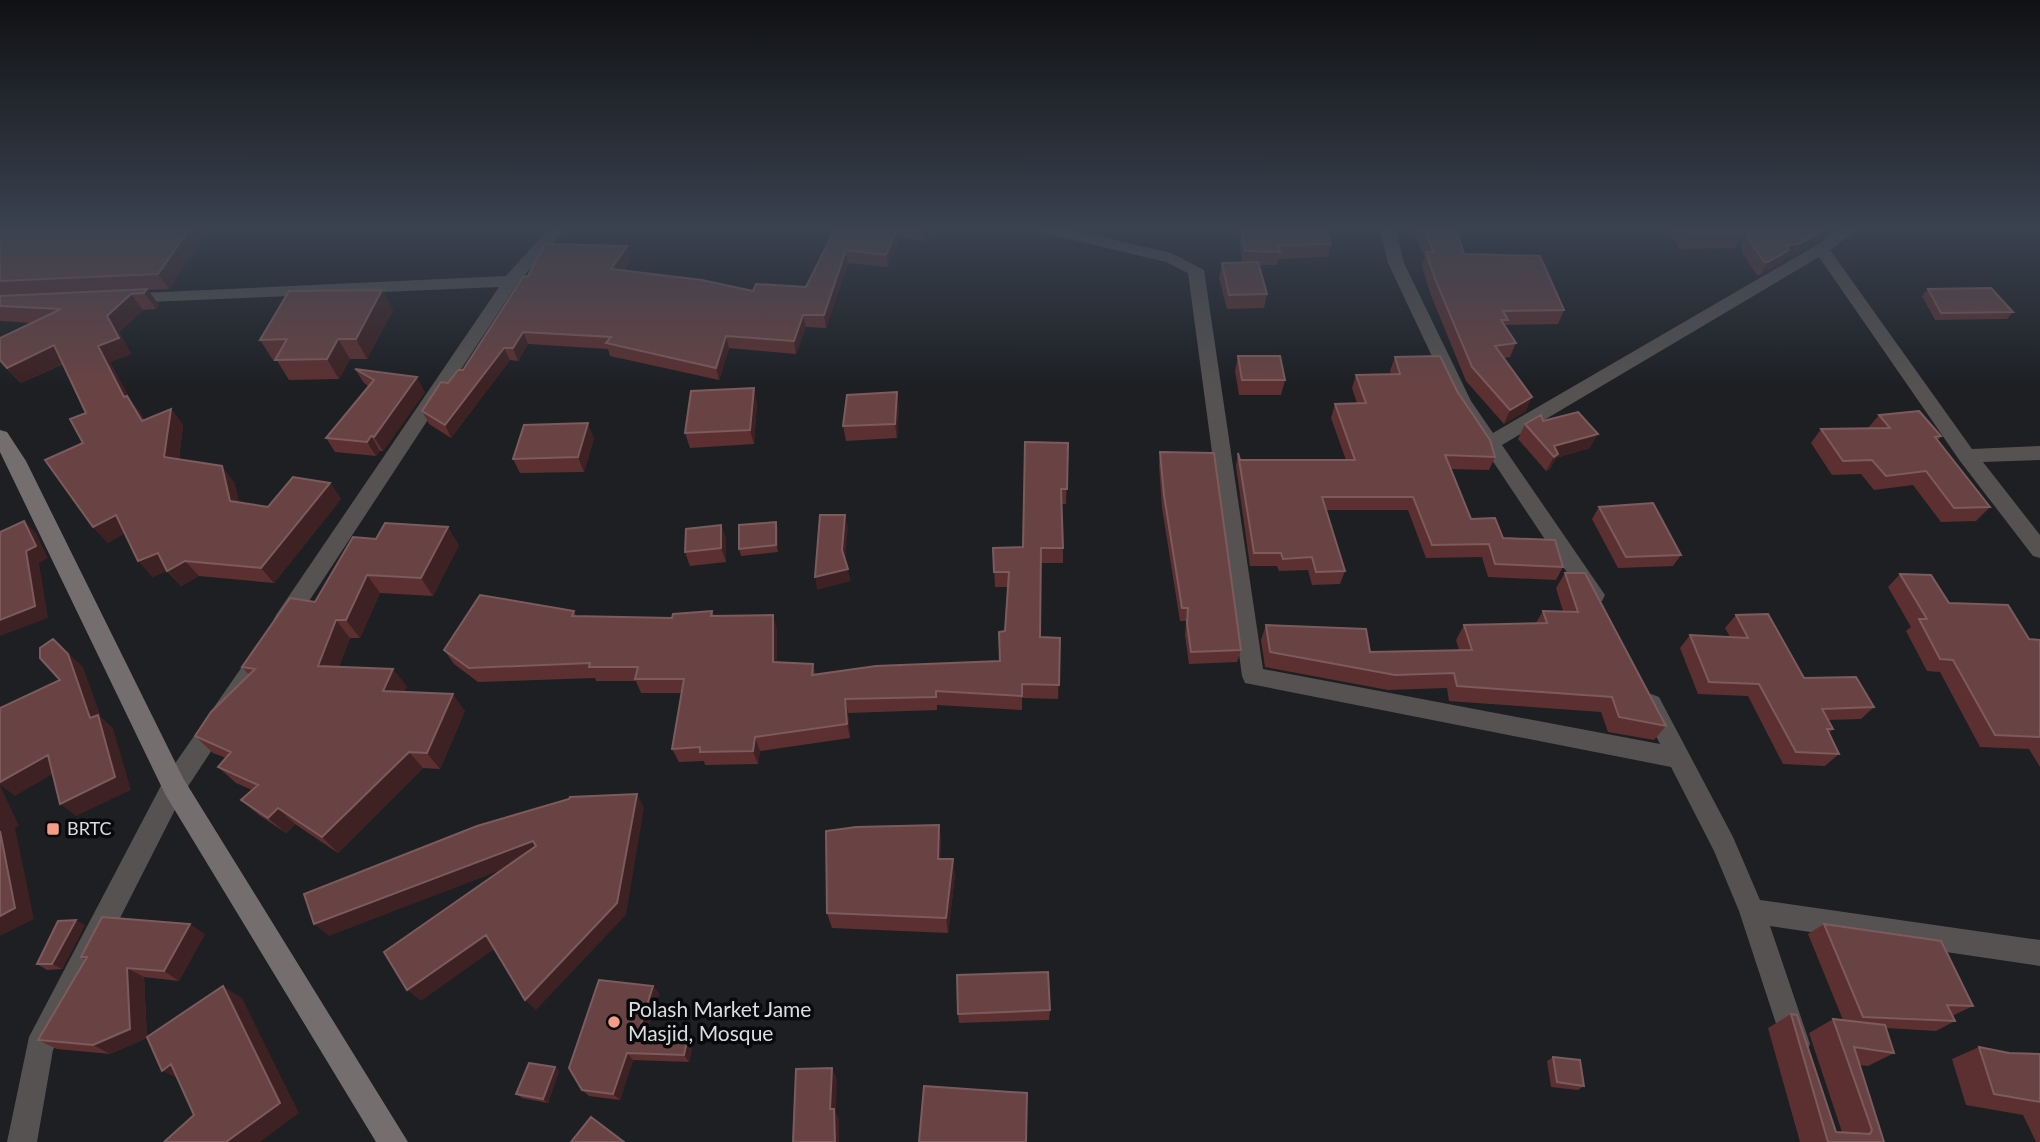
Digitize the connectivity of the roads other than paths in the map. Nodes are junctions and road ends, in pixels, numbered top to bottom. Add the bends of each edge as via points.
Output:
1 (1197, 280) edge
2 (1404, 280) edge
3 (1768, 280) edge
4 (1843, 280) edge
5 (512, 281) joint
6 (107, 299) edge
7 (0, 437) edge
8 (1490, 443) junction
9 (2040, 453) edge
10 (1967, 457) junction
11 (2040, 550) edge
12 (1606, 618) edge
13 (1643, 688) edge
14 (1679, 758) junction
15 (174, 786) junction
16 (1752, 911) junction
17 (2040, 953) edge
18 (1803, 1065) edge
19 (22, 1142) edge
20 (393, 1142) edge

1 - 14 street via 1253,676
2 - 8 street via 1463,403
3 - 8 street
4 - 10 street
5 - 6 street
5 - 15 street
7 - 15 main road via 16,461
8 - 12 street
9 - 10 street
10 - 11 street
13 - 14 street
14 - 16 street
15 - 19 street via 39,1047
15 - 20 main road
16 - 17 street
16 - 18 street

